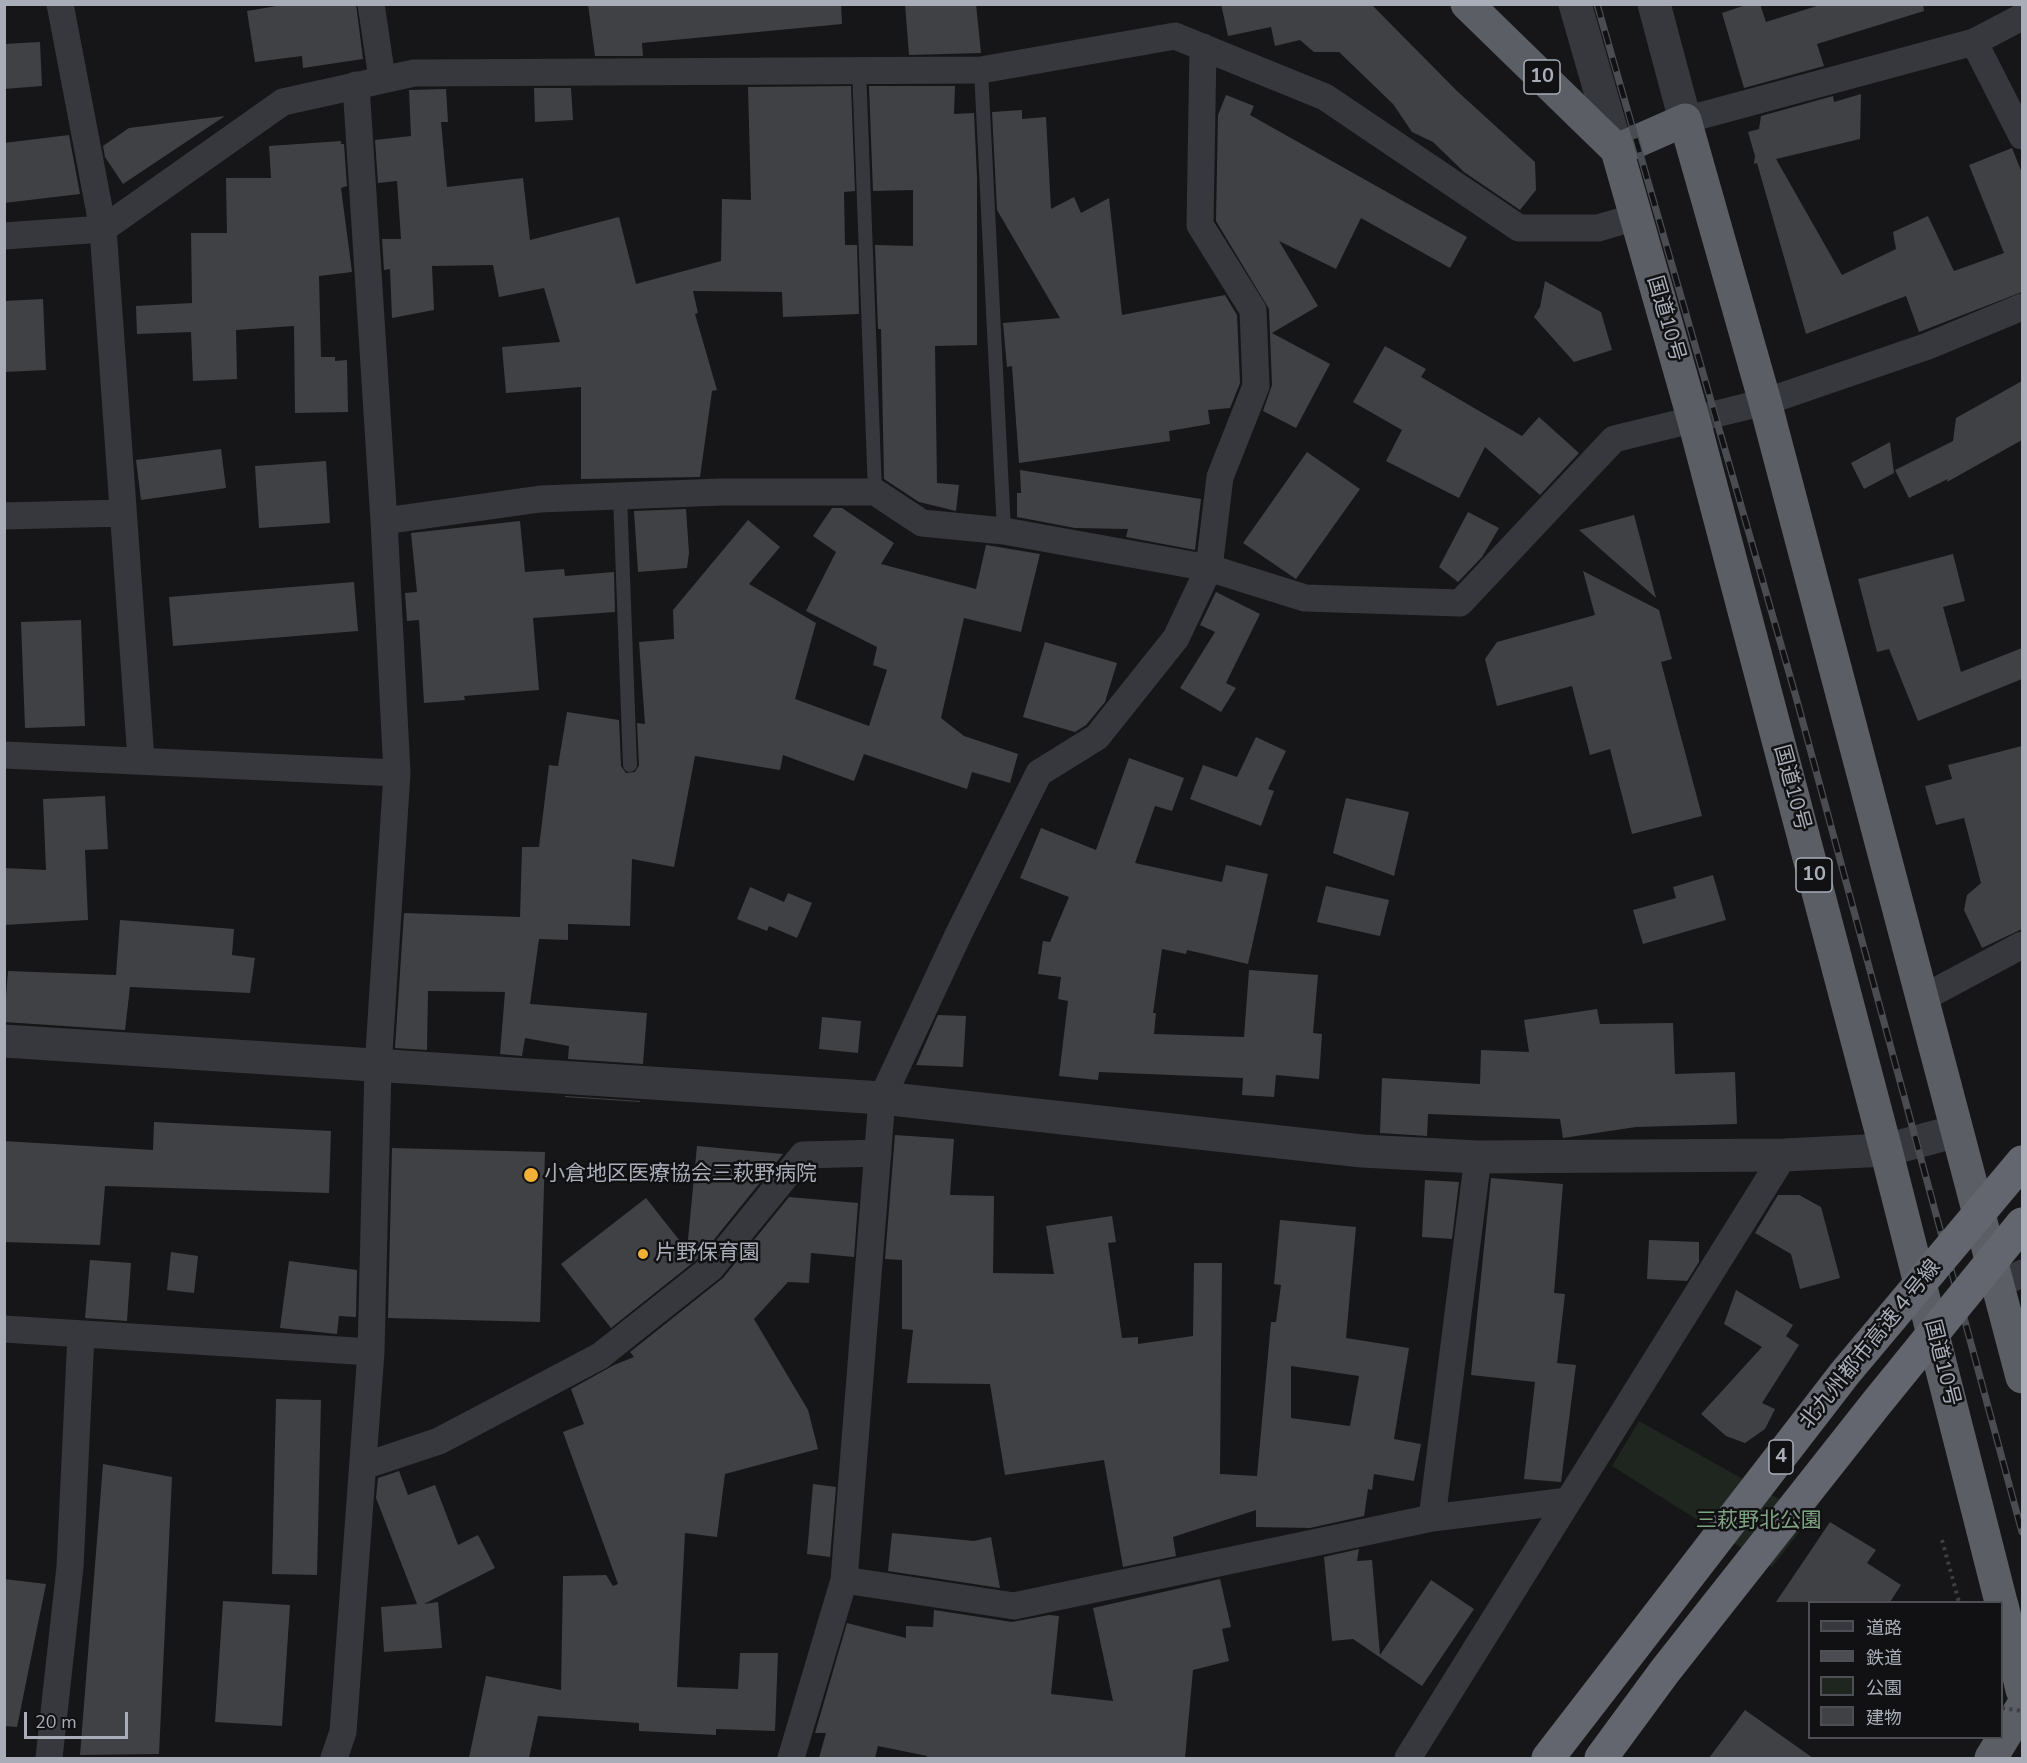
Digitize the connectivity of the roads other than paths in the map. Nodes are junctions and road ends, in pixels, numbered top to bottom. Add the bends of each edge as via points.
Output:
1 (60, 4) edge
2 (371, 4) edge
3 (1467, 4) edge
4 (1575, 4) edge
5 (1654, 4) edge
6 (2022, 17) edge
7 (1974, 42) junction
8 (1203, 47) junction
9 (859, 69) junction
10 (981, 70) junction
11 (382, 78) junction
12 (356, 85) junction
13 (1685, 120) junction
14 (2022, 136) edge
15 (1617, 150) junction
16 (1636, 217) junction
17 (103, 229) junction
18 (4, 236) edge
19 (2022, 308) edge
20 (1764, 402) junction
21 (1694, 421) junction
22 (875, 492) junction
23 (620, 496) junction
24 (123, 513) junction
25 (4, 516) edge
26 (384, 521) junction
27 (1004, 531) junction
28 (1209, 568) junction
29 (4, 755) edge
30 (141, 759) junction
31 (630, 765) dead end
32 (397, 773) junction
33 (2022, 945) edge
34 (1923, 998) junction
35 (4, 1041) edge
36 (378, 1066) junction
37 (882, 1098) junction
38 (1957, 1131) junction
39 (1886, 1150) junction
40 (878, 1153) junction
41 (1784, 1155) junction
42 (1478, 1157) junction
43 (2022, 1162) edge
44 (2022, 1224) edge
45 (2010, 1280) edge
46 (4, 1329) edge
47 (81, 1334) junction
48 (371, 1352) junction
49 (2022, 1377) edge
50 (364, 1466) junction
51 (1568, 1501) junction
52 (1432, 1518) junction
53 (844, 1580) junction
54 (2000, 1601) edge
55 (2003, 1612) edge
56 (2022, 1690) edge
57 (2022, 1709) edge
58 (49, 1758) edge
59 (334, 1758) edge
60 (791, 1758) edge
61 (1408, 1758) edge
62 (1548, 1758) edge
63 (1601, 1758) edge
64 (1991, 1758) edge

1 - 17 street
2 - 11 street
3 - 15 highway, 国道10号 / 10
4 - 15 street
5 - 13 street
6 - 7 street
7 - 13 street
7 - 14 street
8 - 10 street via 1174,36
8 - 16 street via 1326,97 1520,228 1598,228
8 - 28 street via 1200,225 1253,310 1256,386 1220,477
9 - 10 street
9 - 11 street via 414,73
9 - 22 lane
10 - 27 lane
11 - 12 street
12 - 17 street via 283,102
12 - 26 street
13 - 15 highway
13 - 20 highway
15 - 16 highway, 国道10号 / 10
16 - 21 highway, 国道10号 / 10
17 - 18 street
17 - 24 street
19 - 20 street via 1928,346
20 - 21 street
20 - 34 highway
21 - 28 street via 1614,439 1460,603 1305,598
21 - 39 highway, 国道10号 / 10
22 - 23 street
22 - 27 street via 922,523
23 - 26 street via 540,499
23 - 31 lane
24 - 25 street
24 - 30 street
26 - 32 street
27 - 28 street
28 - 37 street via 1176,638 1097,737 1038,773
29 - 30 street
30 - 32 street
32 - 36 street
33 - 34 street
34 - 38 highway
35 - 36 street
36 - 37 street
36 - 48 street
37 - 40 street
37 - 42 street via 1362,1151
38 - 39 street
38 - 45 highway
39 - 41 street
39 - 54 highway, 国道10号 / 10
40 - 50 street via 803,1155 711,1268 600,1356 439,1441
40 - 53 street
41 - 42 street
41 - 51 street
42 - 52 street
43 - 62 highway, 北九州都市高速４号線 / 4, bridge via 1845,1373
44 - 63 highway, 北九州都市高速４号線 / 4, bridge via 1860,1423
45 - 49 highway
46 - 47 street
47 - 48 street
47 - 58 street via 70,1567
48 - 50 street
50 - 59 street via 343,1732
51 - 52 street
51 - 61 street
52 - 53 street via 1014,1606
53 - 60 street
55 - 56 highway, 国道10号 / 10
57 - 64 highway

